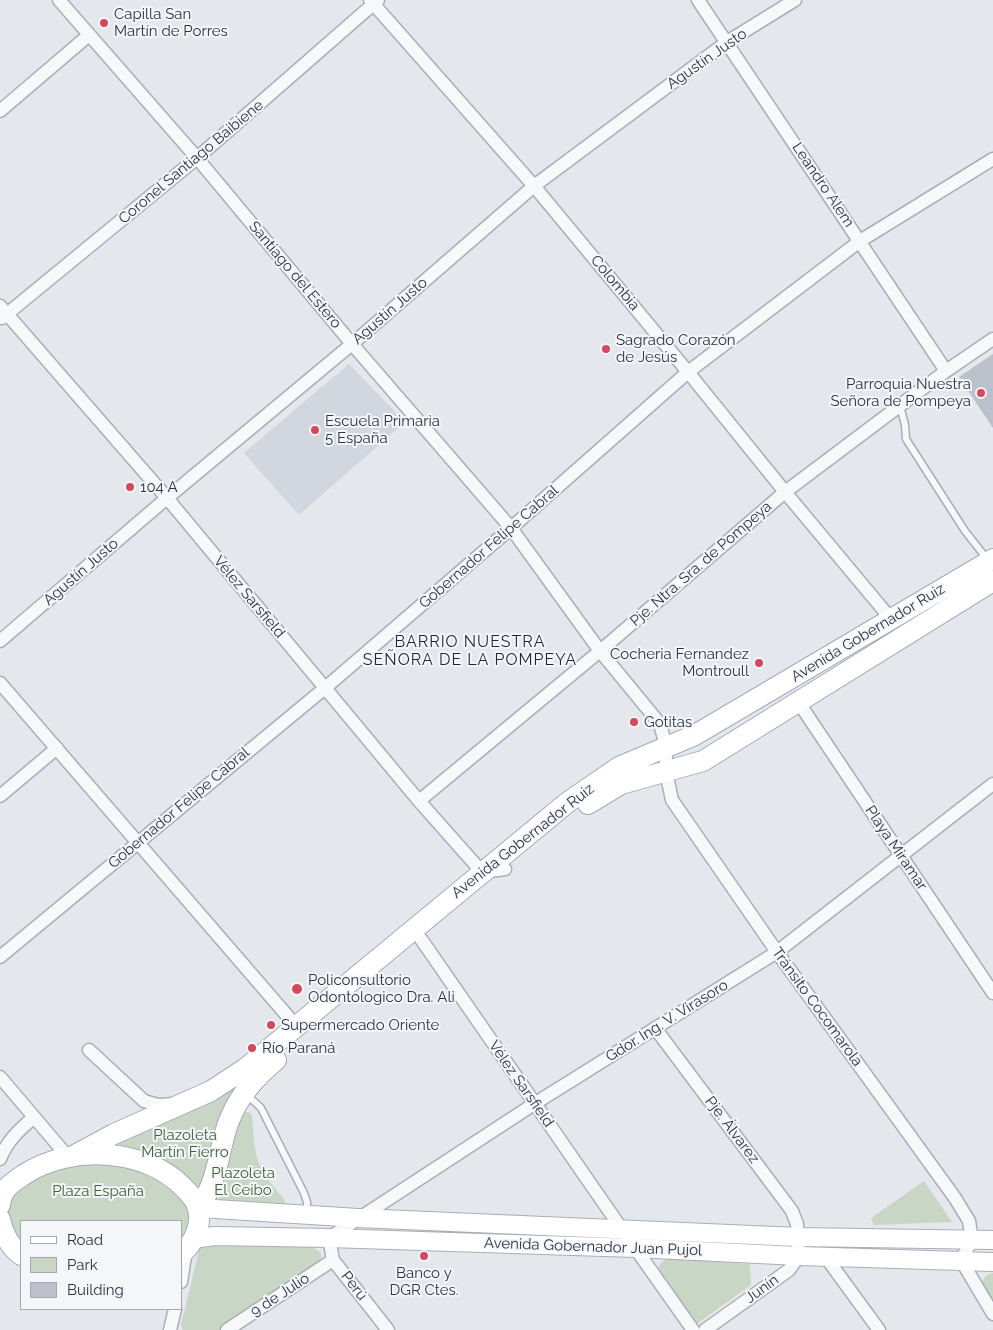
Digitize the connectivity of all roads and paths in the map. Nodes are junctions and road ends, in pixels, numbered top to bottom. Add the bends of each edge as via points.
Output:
1 (59, 0) edge
2 (698, 0) edge
3 (796, 0) edge
4 (374, 1) edge
5 (89, 35) junction
6 (727, 42) junction
7 (0, 111) edge
8 (197, 158) junction
9 (993, 159) edge
10 (534, 186) junction
11 (860, 242) junction
12 (2, 314) edge
13 (993, 339) edge
14 (352, 344) junction
15 (946, 371) junction
16 (688, 372) junction
17 (900, 406) junction
18 (785, 492) junction
19 (167, 498) junction
20 (511, 528) junction
21 (992, 568) edge
22 (891, 619) junction
23 (0, 641) edge
24 (600, 651) junction
25 (0, 683) edge
26 (325, 688) junction
27 (799, 703) junction
28 (666, 746) junction
29 (57, 748) junction
30 (666, 772) junction
31 (993, 784) edge
32 (0, 796) edge
33 (419, 801) junction
34 (138, 843) junction
35 (902, 856) junction
36 (505, 869) junction
37 (482, 872) junction
38 (421, 939) junction
39 (777, 952) junction
40 (0, 957) edge
41 (993, 994) edge
42 (297, 1027) junction
43 (655, 1028) junction
44 (89, 1050) dead end
45 (0, 1077) edge
46 (243, 1092) junction
47 (183, 1104) junction
48 (534, 1104) junction
49 (33, 1118) junction
50 (71, 1156) junction
51 (0, 1159) edge
52 (6, 1186) edge
53 (0, 1205) edge
54 (198, 1205) junction
55 (307, 1215) junction
56 (358, 1218) junction
57 (0, 1219) edge
58 (621, 1228) junction
59 (799, 1237) junction
60 (328, 1238) junction
61 (0, 1239) edge
62 (992, 1239) edge
63 (972, 1240) junction
64 (187, 1247) edge
65 (634, 1247) junction
66 (19, 1253) edge
67 (799, 1256) junction
68 (825, 1256) junction
69 (333, 1260) junction
70 (961, 1260) junction
71 (987, 1261) edge
72 (182, 1276) edge
73 (175, 1310) edge
74 (993, 1314) edge
75 (170, 1330) edge
76 (228, 1330) edge
77 (388, 1330) edge
78 (694, 1330) edge
79 (705, 1330) edge
80 (879, 1330) edge

1 - 5 street, Santiago del Estero
2 - 6 street, Leandro Alem
3 - 6 street, Agustín Justo
4 - 8 street, Coronel Santiago Baibiene
4 - 10 street, Colombia
5 - 7 street
5 - 8 street, Santiago del Estero
6 - 10 street, Agustín Justo
6 - 11 street, Leandro Alem
8 - 12 street, Coronel Santiago Baibiene
8 - 14 street, Santiago del Estero
9 - 11 street, Gobernador Felipe Cabral
10 - 14 street, Agustín Justo
10 - 16 street, Colombia
11 - 15 street, Leandro Alem
11 - 16 street, Gobernador Felipe Cabral
12 - 19 street, Vélez Sarsfield
13 - 15 street, Pje. Ntra. Sra. de Pompeya
14 - 19 street, Agustín Justo
14 - 20 street, Santiago del Estero
15 - 17 street, Pje. Ntra. Sra. de Pompeya
16 - 18 street, Colombia
16 - 20 street, Gobernador Felipe Cabral
17 - 18 street, Pje. Ntra. Sra. de Pompeya
17 - 21 lane via 906,439
18 - 22 street, Colombia
18 - 24 street, Pje. Ntra. Sra. de Pompeya
19 - 23 street, Agustín Justo
19 - 26 street, Vélez Sarsfield
20 - 24 street, Santiago del Estero
20 - 26 street, Gobernador Felipe Cabral
21 - 22 main road, Avenida Gobernador Ruiz
21 - 27 main road, Avenida Gobernador Ruiz
22 - 28 main road, Avenida Gobernador Ruiz via 695,735
24 - 28 street, Santiago del Estero via 660,724
24 - 33 street, Pje. Ntra. Sra. de Pompeya
25 - 29 street
26 - 33 street, Vélez Sarsfield
26 - 34 street, Gobernador Felipe Cabral
27 - 30 main road, Avenida Gobernador Ruiz via 703,762
27 - 35 street, Playa Miramar
28 - 30 street, Tránsito Cocomarola
28 - 37 main road, Avenida Gobernador Ruiz via 619,767 568,802
29 - 32 street
29 - 34 street
30 - 36 main road, Avenida Gobernador Ruiz via 620,784 595,799
30 - 39 street, Tránsito Cocomarola via 672,800
31 - 35 street, Gdor. Ing. V. Virasoro
33 - 37 street, Vélez Sarsfield
34 - 40 street, Gobernador Felipe Cabral
34 - 42 street
35 - 39 street, Gdor. Ing. V. Virasoro
35 - 41 street, Playa Miramar
36 - 37 street
36 - 38 main road, Avenida Gobernador Ruiz
37 - 42 main road, Avenida Gobernador Ruiz
38 - 46 main road, Avenida Gobernador Ruiz
38 - 48 street, Vélez Sarsfield
39 - 43 street, Gdor. Ing. V. Virasoro
39 - 63 street, Tránsito Cocomarola via 955,1198 969,1221
42 - 47 main road, Avenida Gobernador Ruiz via 246,1068
43 - 48 street, Gdor. Ing. V. Virasoro
43 - 59 street, Pje. Álvarez via 792,1211
44 - 47 street via 144,1101 158,1105
45 - 49 street
46 - 54 main road, Avenida Gobernador Ruiz via 228,1120 209,1189
46 - 55 lane via 264,1113 304,1193
47 - 50 main road, Avenida Gobernador Ruiz
48 - 56 street, Gdor. Ing. V. Virasoro
48 - 58 street, Vélez Sarsfield
49 - 50 street
49 - 51 street via 16,1133
50 - 52 main road via 54,1160
50 - 54 main road via 101,1155 148,1164 178,1182
52 - 53 main road
54 - 55 main road, Avenida Gobernador Juan Pujol
54 - 64 main road via 199,1228
55 - 56 main road, Avenida Gobernador Juan Pujol
56 - 58 main road, Avenida Gobernador Juan Pujol
56 - 60 street, Gdor. Ing. V. Virasoro
57 - 66 main road via 5,1237
58 - 59 main road, Avenida Gobernador Juan Pujol
58 - 65 street, Avenida Gobernador Juan Pujol
59 - 63 main road, Avenida Gobernador Juan Pujol
59 - 67 street
60 - 64 main road, Avenida Gobernador Juan Pujol via 214,1236
60 - 65 main road, Avenida Gobernador Juan Pujol
60 - 69 street, Perú
61 - 66 main road
62 - 63 main road, Avenida Gobernador Juan Pujol
62 - 71 street
63 - 70 street
64 - 72 street
65 - 67 main road, Avenida Gobernador Juan Pujol
65 - 78 street
67 - 68 main road, Avenida Gobernador Juan Pujol
67 - 79 street, Junín via 789,1270
68 - 70 main road, Avenida Gobernador Juan Pujol
68 - 80 street
69 - 76 street, 9 de Julio
69 - 77 street, Perú
70 - 71 main road, Avenida Gobernador Juan Pujol
70 - 74 street
73 - 75 street

